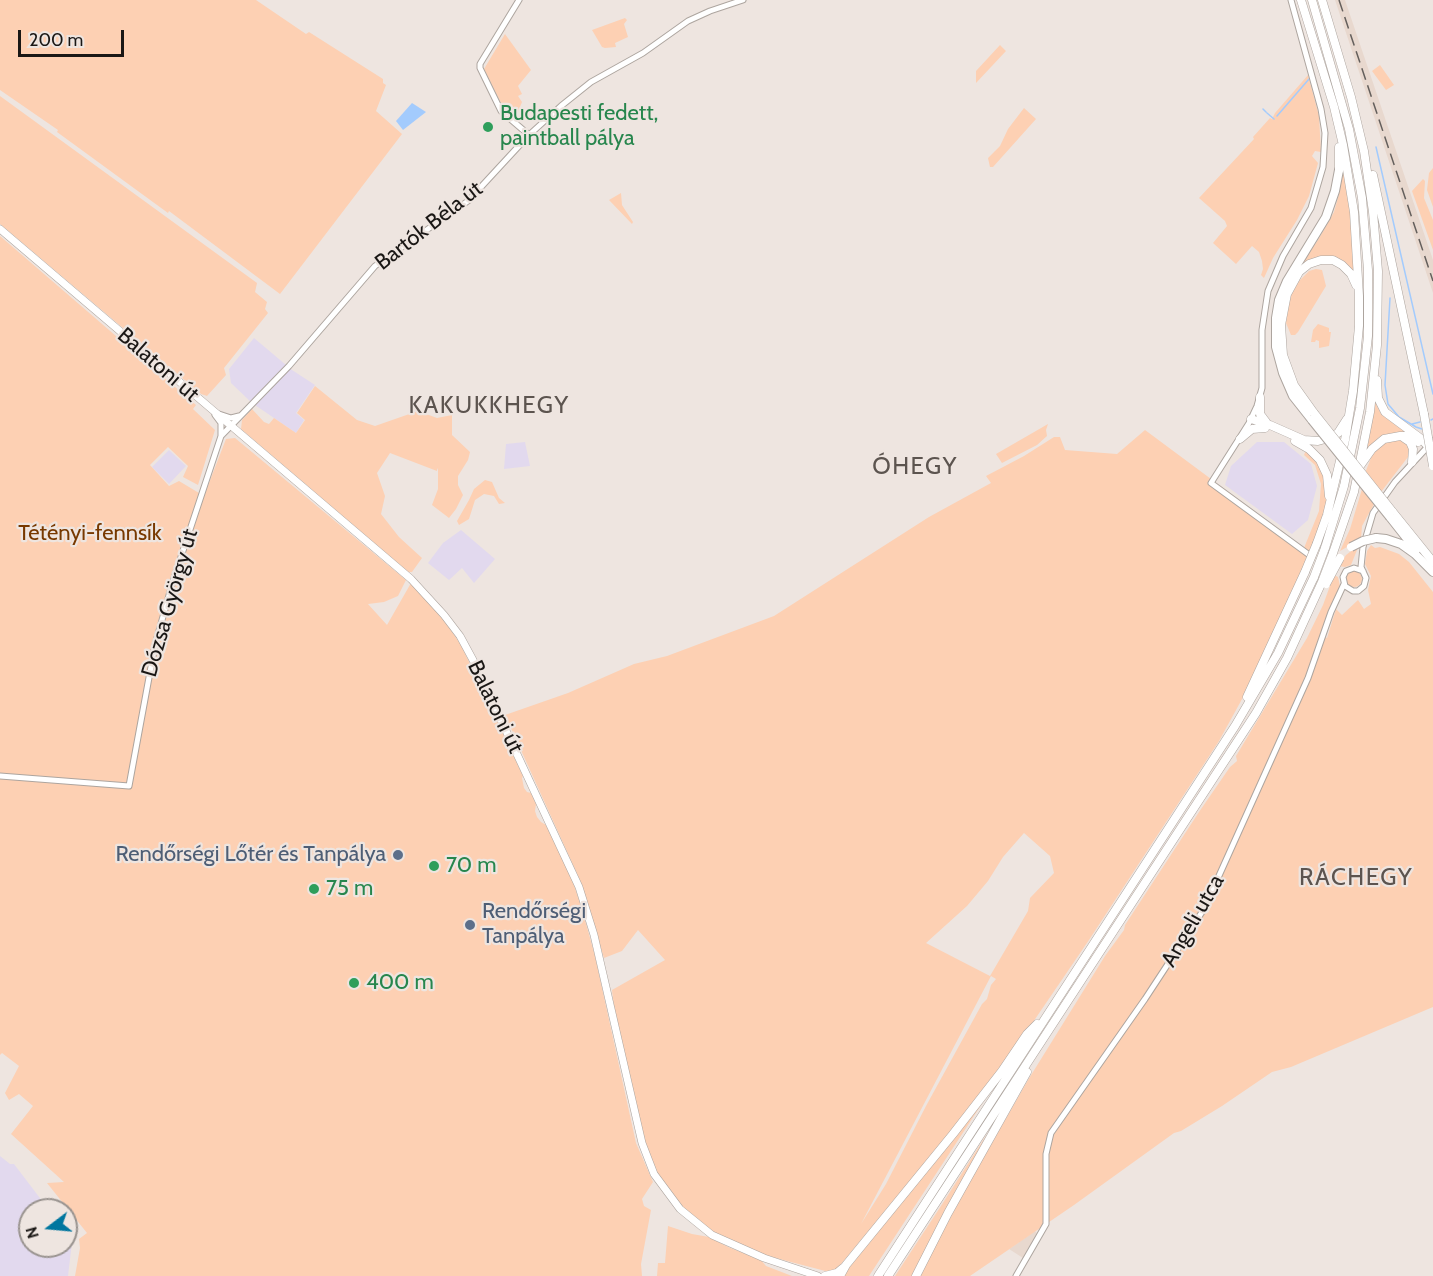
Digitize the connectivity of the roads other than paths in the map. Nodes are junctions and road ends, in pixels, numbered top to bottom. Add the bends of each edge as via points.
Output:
1 (519, 0) edge
2 (743, 0) edge
3 (1291, 0) edge
4 (1301, 0) edge
5 (1312, 0) edge
6 (1322, 0) edge
7 (1334, 107) junction
8 (1357, 122) junction
9 (529, 135) junction
10 (1339, 170) joint
11 (0, 229) edge
12 (1359, 296) junction
13 (1376, 364) junction
14 (1353, 391) junction
15 (1260, 397) junction
16 (212, 411) junction
17 (240, 415) junction
18 (1313, 417) junction
19 (1251, 420) junction
20 (230, 426) junction
21 (1267, 426) junction
22 (1413, 433) junction
23 (1433, 435) edge
24 (221, 436) junction
25 (1400, 436) junction
26 (1240, 439) junction
27 (1430, 443) edge
28 (1412, 462) junction
29 (1360, 466) junction
30 (1433, 466) edge
31 (1219, 472) junction
32 (1223, 491) junction
33 (1391, 514) junction
34 (1327, 515) junction
35 (1363, 547) junction
36 (1308, 554) dead end
37 (1337, 555) junction
38 (1433, 562) edge
39 (1350, 569) junction
40 (1363, 571) junction
41 (1433, 572) edge
42 (1343, 581) junction
43 (1351, 590) junction
44 (1334, 604) junction
45 (1235, 726) junction
46 (0, 776) edge
47 (1048, 1012) junction
48 (1039, 1046) junction
49 (846, 1265) junction
50 (818, 1276) edge
51 (825, 1276) edge
52 (840, 1276) edge
53 (878, 1276) edge
54 (888, 1276) edge
55 (916, 1276) edge
56 (1016, 1276) edge

1 - 9 street via 480,64 501,111
2 - 9 street, Bartók Béla út via 682,24 643,53 591,82
3 - 15 street via 1321,109 1324,158 1311,208 1268,291 1262,330
4 - 7 highway
5 - 45 highway, bridge via 1352,140 1364,213 1368,336 1360,408 1344,486 1325,548 1278,653
6 - 8 highway
7 - 10 highway
7 - 12 highway via 1354,212
8 - 13 highway via 1376,232
8 - 30 highway, bridge via 1369,157
9 - 17 street, Bartók Béla út via 468,201 375,266 297,357
10 - 18 highway via 1326,217 1287,281 1276,318 1276,347 1284,378 1293,396
11 - 16 main road, Balatoni út
12 - 14 highway
12 - 18 highway via 1347,268 1326,260 1304,267 1287,294 1282,351 1292,380
13 - 22 highway via 1378,398 1383,408
13 - 29 highway
14 - 21 highway via 1344,426 1329,438 1304,440
14 - 34 highway
15 - 19 street
15 - 21 highway via 1260,415
16 - 17 street via 231,418
16 - 20 main road, Balatoni út
16 - 24 street via 221,423
17 - 20 street, Bartók Béla út
18 - 33 highway, bridge
19 - 21 highway
19 - 26 street
20 - 24 street, Dózsa György út
20 - 50 main road, Balatoni út via 411,579 460,636 579,887 601,963 642,1143 665,1192 687,1216 719,1239
21 - 26 highway via 1252,429
21 - 34 highway via 1306,446 1320,460 1329,483
22 - 23 highway
22 - 27 highway
24 - 46 street, Dózsa György út via 155,645 129,786
25 - 27 highway
25 - 28 highway via 1412,445
25 - 29 highway via 1380,442
26 - 31 street
27 - 28 street
28 - 35 street via 1378,505
29 - 37 highway
31 - 32 street
31 - 32 street via 1211,483
32 - 36 street
33 - 38 highway
33 - 41 highway
34 - 45 highway, bridge
35 - 39 street
35 - 40 street
37 - 41 highway, bridge via 1363,541 1391,540 1415,554
37 - 48 highway, bridge via 1256,713
39 - 40 street
39 - 42 street
39 - 42 street via 1335,569
40 - 43 street via 1364,586 1358,591
42 - 43 street
42 - 44 street, Angeli utca
43 - 44 street
44 - 56 street, Angeli utca via 1308,678 1204,909 1051,1133 1046,1154 1046,1224
45 - 47 highway
47 - 49 highway
47 - 53 highway
48 - 54 highway
48 - 55 highway via 1036,1058
49 - 51 highway
49 - 52 highway

